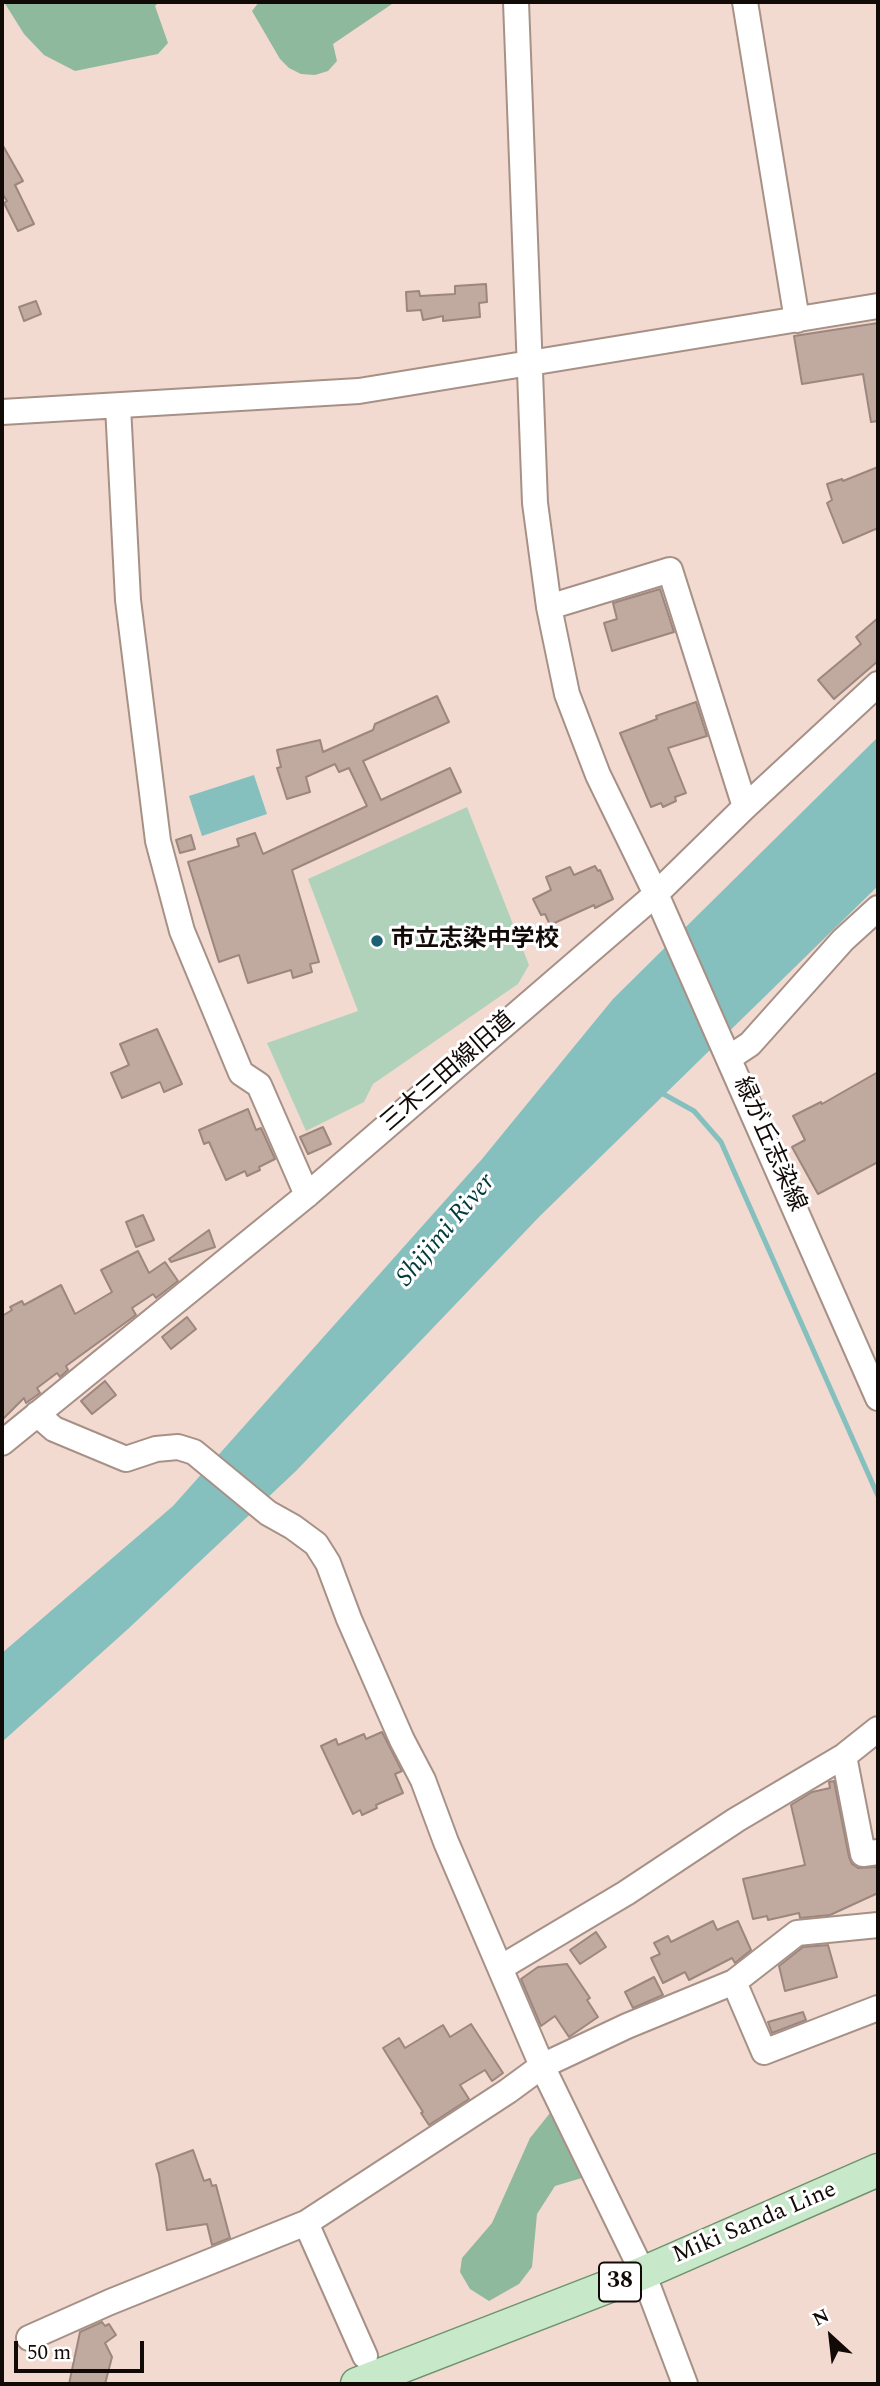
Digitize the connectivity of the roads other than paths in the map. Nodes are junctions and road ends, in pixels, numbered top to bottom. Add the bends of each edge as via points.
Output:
1 (516, 2) edge
2 (745, 2) edge
3 (878, 306) edge
4 (797, 320) junction
5 (529, 363) junction
6 (118, 405) junction
7 (2, 412) edge
8 (548, 607) junction
9 (878, 684) edge
10 (745, 807) junction
11 (656, 894) junction
12 (878, 908) edge
13 (729, 1058) junction
14 (307, 1195) junction
15 (878, 1398) edge
16 (37, 1414) junction
17 (2, 1443) edge
18 (878, 1729) edge
19 (844, 1756) junction
20 (878, 1852) edge
21 (878, 1925) edge
22 (500, 1968) junction
23 (734, 1982) junction
24 (878, 2008) edge
25 (542, 2066) junction
26 (878, 2170) edge
27 (306, 2223) junction
28 (643, 2273) junction
29 (29, 2338) dead end
30 (361, 2370) edge
31 (685, 2384) edge

1 - 5 street, 緑が丘志染線
2 - 4 street
3 - 4 street
4 - 5 street
5 - 6 street via 359,391
5 - 8 street, 緑が丘志染線 via 535,503
6 - 7 street
6 - 14 street via 128,600 158,841 182,931 241,1073 259,1085
8 - 10 street via 670,570
8 - 11 street, 緑が丘志染線 via 567,694 598,775
9 - 10 street, 三木三田線旧道
10 - 11 street, 三木三田線旧道
11 - 13 street, 緑が丘志染線
11 - 14 street, 三木三田線旧道
12 - 13 street via 750,1044
13 - 15 street, 緑が丘志染線
14 - 16 street, 三木三田線旧道
16 - 17 street, 三木三田線旧道
16 - 22 street via 54,1429 126,1459 156,1449 178,1447 194,1452 268,1513 316,1544 423,1780
18 - 19 street
19 - 20 street via 863,1854
19 - 22 street
21 - 23 street via 797,1933
22 - 25 street
23 - 24 street via 764,2052
23 - 25 street
25 - 27 street
25 - 28 street
26 - 28 main road, Miki Sanda Line / 38
27 - 29 street
27 - 30 street
28 - 30 main road, Miki Sanda Line / 38
28 - 31 street

